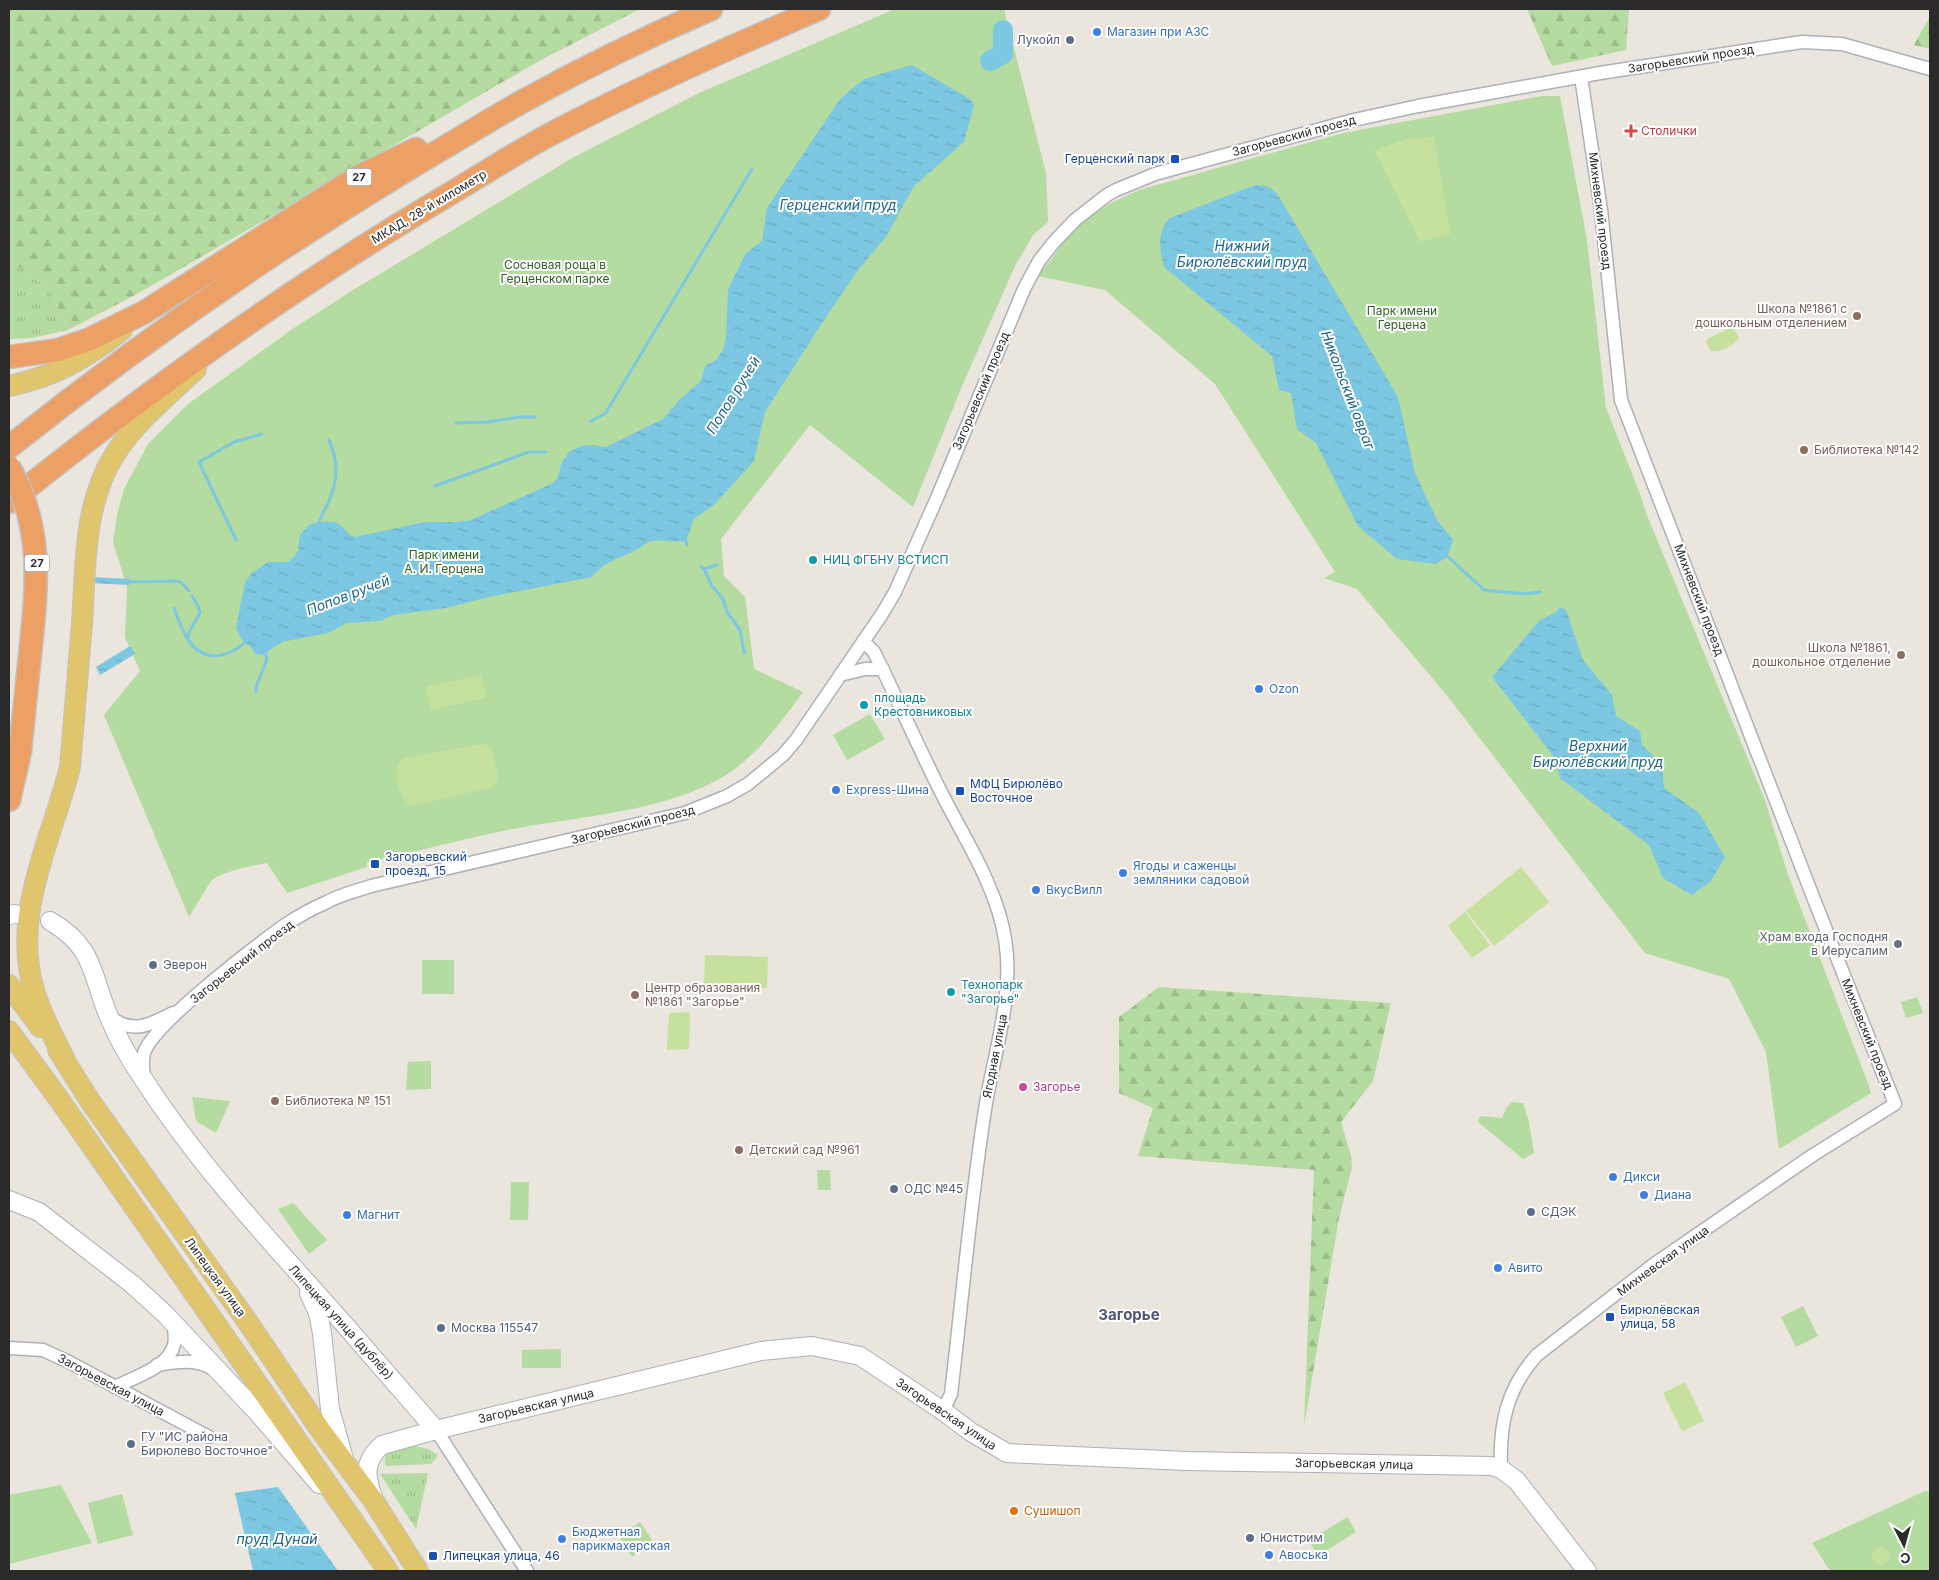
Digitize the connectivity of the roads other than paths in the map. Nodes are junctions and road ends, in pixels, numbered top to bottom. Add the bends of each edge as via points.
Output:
1 (711, 9) edge
2 (819, 9) edge
3 (590, 66) junction
4 (1930, 69) edge
5 (1581, 77) junction
6 (270, 306) junction
7 (143, 313) junction
8 (9, 357) edge
9 (9, 386) edge
10 (113, 419) junction
11 (9, 447) edge
12 (9, 467) edge
13 (9, 502) edge
14 (9, 518) edge
15 (863, 641) junction
16 (882, 669) junction
17 (840, 675) junction
18 (9, 800) edge
19 (50, 921) dead end
20 (9, 985) edge
21 (180, 1010) junction
22 (109, 1016) junction
23 (9, 1031) edge
24 (16, 1042) edge
25 (65, 1060) junction
26 (144, 1080) junction
27 (1895, 1104) joint
28 (9, 1200) edge
29 (289, 1263) junction
30 (173, 1321) junction
31 (9, 1348) edge
32 (157, 1366) junction
33 (221, 1373) junction
34 (115, 1387) junction
35 (943, 1411) junction
36 (436, 1430) junction
37 (209, 1437) dead end
38 (346, 1464) junction
39 (1501, 1469) junction
40 (375, 1503) junction
41 (359, 1529) junction
42 (388, 1571) edge
43 (418, 1571) edge
44 (527, 1571) edge
45 (1587, 1571) edge

1 - 3 highway
2 - 6 highway, МКАД, 28-й километр via 671,73 548,136 359,248
3 - 7 highway, 27 via 356,178
3 - 11 highway via 527,99 302,234 192,309
4 - 5 street, Загорьевский проезд via 1842,44 1802,42
5 - 15 street, Загорьевский проезд via 1418,106 1303,132 1155,174 1116,190 1099,201 1075,220 1039,261 906,567 882,614
5 - 27 street, Михневский проезд via 1622,400
6 - 10 highway, МКАД, 28-й километр
6 - 25 main road via 139,422 114,456 96,496 87,540 70,767 32,893 28,922 28,959 33,990
7 - 8 highway, 27 via 90,339 58,350
7 - 9 main road via 64,369
10 - 13 highway, МКАД, 28-й километр
10 - 14 highway
12 - 18 highway, 27, bridge via 25,504 37,564 20,752
15 - 16 street, Ягодная улица via 874,652
15 - 17 street, Загорьевский проезд
16 - 17 street
16 - 35 street, Ягодная улица via 986,881 1005,938 1008,962 1007,988 979,1146 951,1394
17 - 21 street, Загорьевский проезд via 783,756 727,796 684,813 374,885 326,902 286,925
19 - 22 street, Липецкая улица (дублёр) via 75,938 84,950
20 - 25 main road, Липецкая улица
21 - 22 street via 149,1025 136,1027 118,1024
21 - 26 street via 145,1051
22 - 26 street, Липецкая улица (дублёр)
23 - 24 main road, Липецкая улица
24 - 41 main road, Липецкая улица
25 - 38 main road, Липецкая улица via 90,1101
26 - 29 street, Липецкая улица (дублёр) via 204,1162
27 - 39 street, Михневская улица via 1813,1154 1653,1265 1538,1355 1524,1370 1508,1401 1500,1441
28 - 30 street via 39,1212 132,1284
29 - 36 street, Липецкая улица (дублёр)
29 - 38 street via 307,1288 318,1312 330,1410
30 - 32 street via 174,1345 168,1357
30 - 33 street
31 - 34 street, Загорьевская улица via 43,1350
32 - 33 street via 191,1361
32 - 34 street
33 - 41 street
34 - 37 street, Загорьевская улица
35 - 36 street, Загорьевская улица via 860,1356 812,1346 761,1351
35 - 39 street, Загорьевская улица via 1007,1453 1187,1461 1491,1466
36 - 40 street, Загорьевская улица via 382,1445 376,1450 367,1472
36 - 44 street, Липецкая улица (дублёр)
38 - 40 main road, Липецкая улица
39 - 45 street via 1517,1481
40 - 43 main road, Липецкая улица
41 - 42 main road, Липецкая улица

